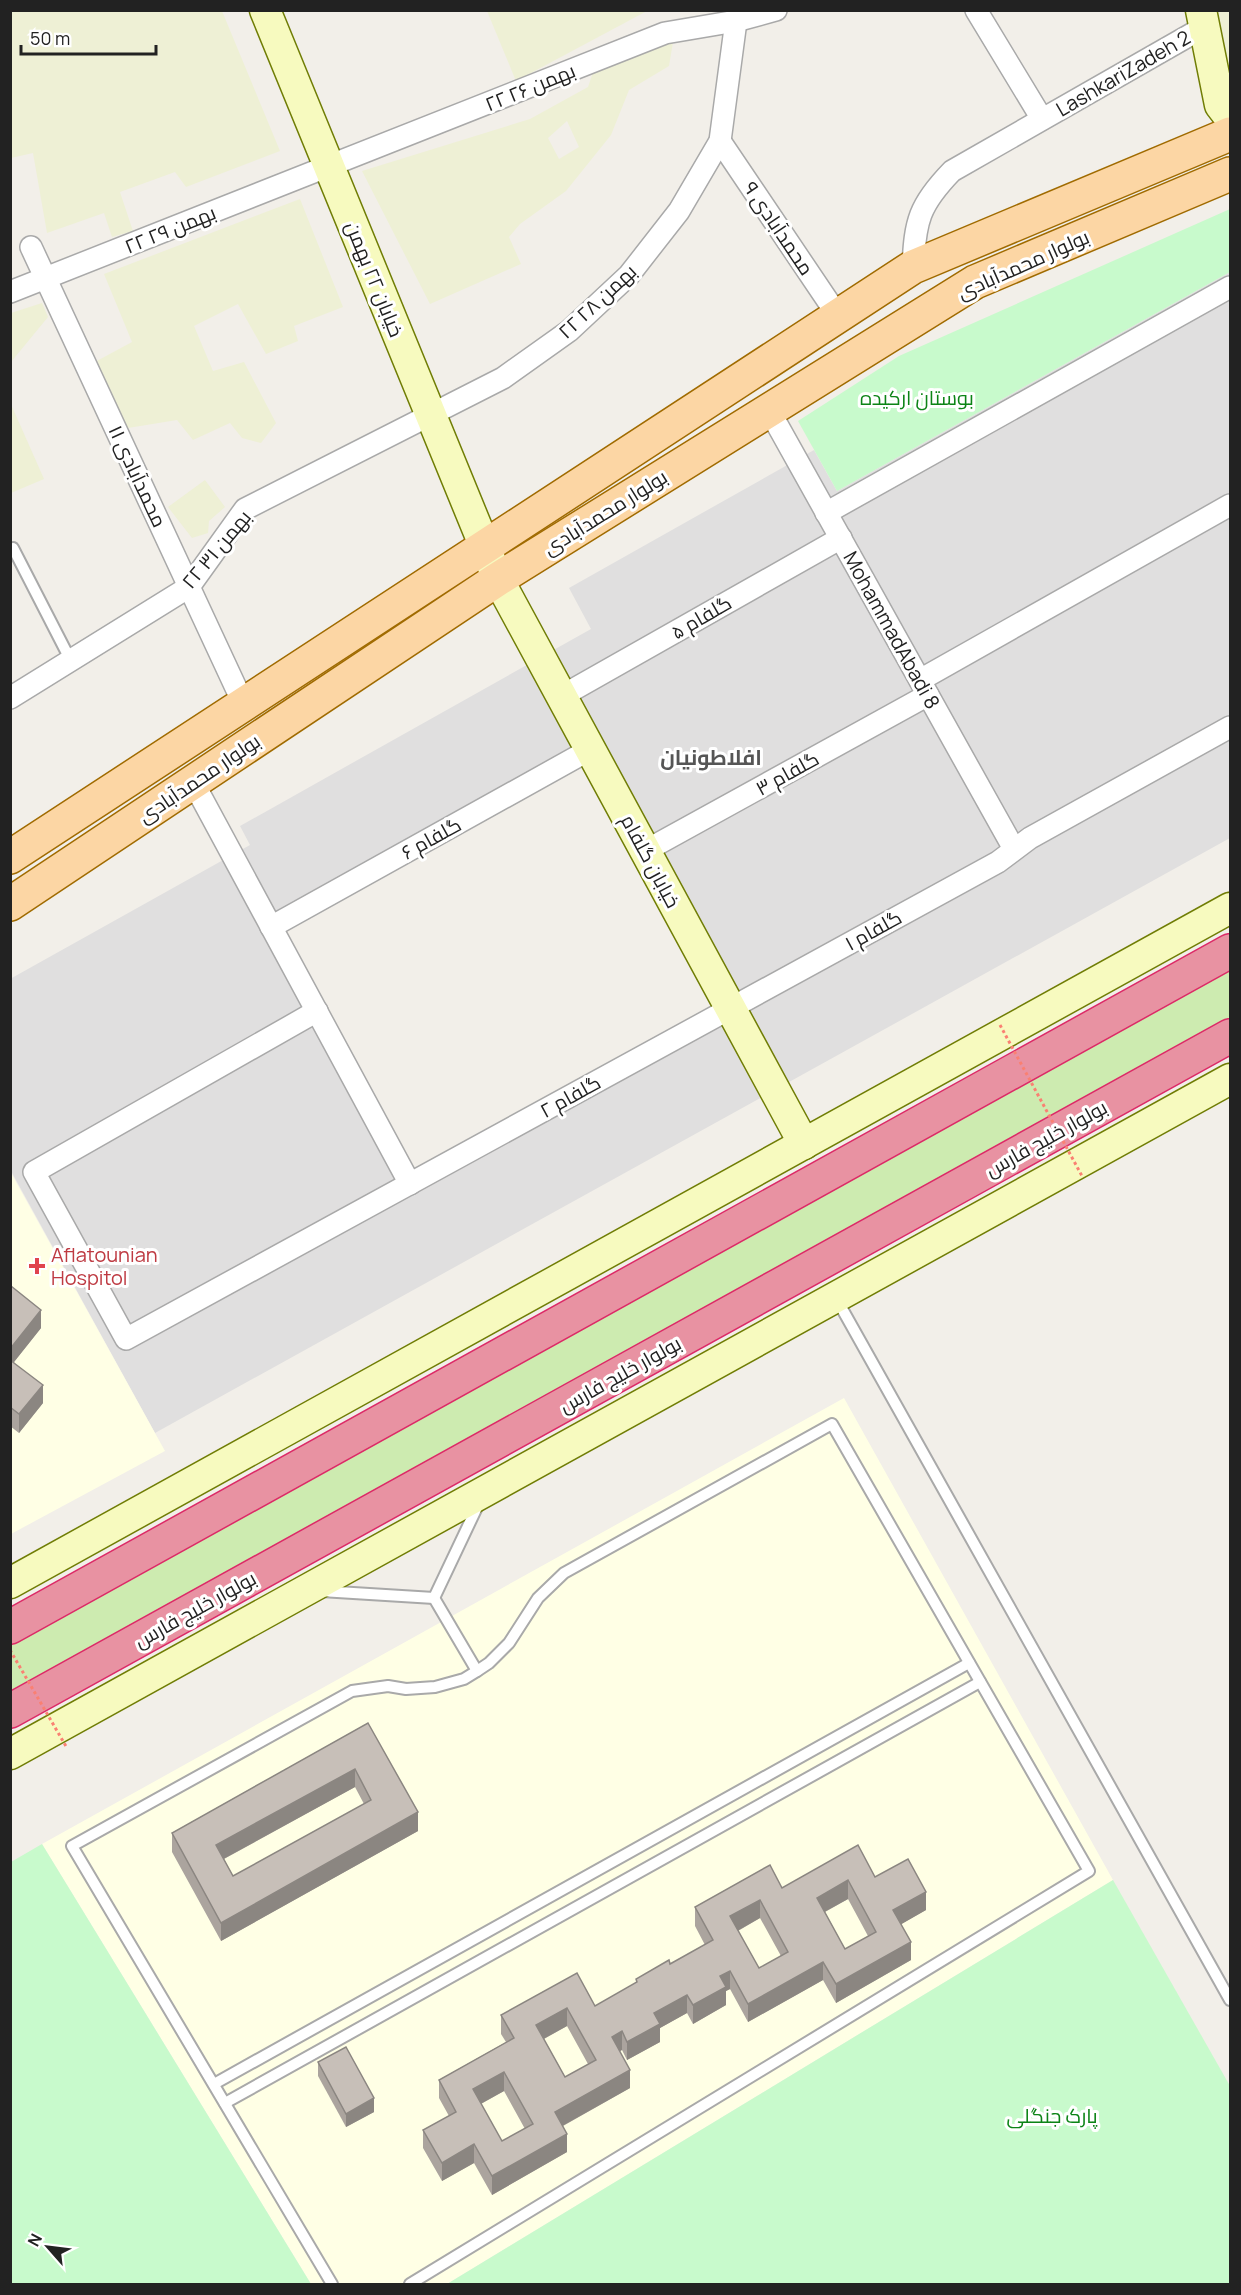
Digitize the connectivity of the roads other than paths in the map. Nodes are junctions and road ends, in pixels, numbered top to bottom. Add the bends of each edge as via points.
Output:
1 (265, 10) edge
2 (776, 10) edge
3 (976, 10) edge
4 (1202, 19) edge
5 (736, 21) junction
6 (1230, 118) edge
7 (1042, 119) junction
8 (1230, 134) edge
9 (720, 141) junction
10 (329, 166) junction
11 (1230, 174) edge
12 (31, 247) dead end
13 (913, 267) junction
14 (45, 278) junction
15 (1230, 287) edge
16 (10, 292) edge
17 (838, 316) junction
18 (769, 410) junction
19 (430, 415) junction
20 (1230, 505) edge
21 (826, 513) junction
22 (841, 538) junction
23 (13, 548) dead end
24 (484, 548) junction
25 (498, 579) junction
26 (189, 587) junction
27 (71, 661) junction
28 (924, 688) junction
29 (562, 696) junction
30 (10, 698) edge
31 (244, 705) junction
32 (1230, 727) edge
33 (591, 749) junction
34 (193, 782) junction
35 (1014, 849) junction
36 (645, 851) junction
37 (10, 857) edge
38 (10, 904) edge
39 (1230, 908) edge
40 (271, 927) junction
41 (1230, 951) edge
42 (731, 1008) junction
43 (317, 1011) junction
44 (1230, 1036) edge
45 (1230, 1079) edge
46 (804, 1144) junction
47 (410, 1184) junction
48 (836, 1298) junction
49 (484, 1492) junction
50 (10, 1583) edge
51 (307, 1590) junction
52 (434, 1598) junction
53 (10, 1627) edge
54 (969, 1663) junction
55 (477, 1671) junction
56 (980, 1682) junction
57 (10, 1711) edge
58 (10, 1754) edge
59 (1230, 2000) edge
60 (214, 2084) junction
61 (225, 2103) junction
62 (332, 2284) edge
63 (410, 2284) edge

1 - 10 street, خیابان ۲۲ بهمن
2 - 5 street, ۲۲ بهمن ۲۶
3 - 7 street
4 - 6 street via 1220,105
4 - 7 street, LashkariZadeh 2
5 - 9 street
5 - 10 street, ۲۲ بهمن ۲۶ via 665,33
7 - 13 street, LashkariZadeh 2 via 952,171 934,190 914,234
8 - 13 main road, بولوار محمدآبادی
9 - 17 street, محمدآبادی ۹
9 - 19 street, ۲۲ بهمن ۲۸ via 679,211 620,284 569,332 502,378
10 - 14 street, ۲۲ بهمن ۲۹
10 - 19 street, خیابان ۲۲ بهمن
11 - 18 main road, بولوار محمدآبادی via 975,282
12 - 14 street, محمدآبادی ۱۱
13 - 17 main road, بولوار محمدآبادی
14 - 16 street, ۲۲ بهمن ۲۹
14 - 26 street, محمدآبادی ۱۱
15 - 21 street
17 - 24 main road, بولوار محمدآبادی
18 - 21 street, MohammadAbadi 8
18 - 25 main road, بولوار محمدآبادی
19 - 24 street, خیابان ۲۲ بهمن
19 - 26 street, ۲۲ بهمن ۳۱ via 245,509
20 - 28 street, گلفام ۳
21 - 22 street, MohammadAbadi 8
22 - 28 street, MohammadAbadi 8
22 - 29 street, گلفام ۵
23 - 27 lane
24 - 25 street, خیابان ۲۲ بهمن
24 - 31 main road, بولوار محمدآبادی
25 - 29 street, خیابان گلفام
25 - 34 main road, بولوار محمدآبادی
26 - 27 street, ۲۲ بهمن ۳۱
26 - 31 street, محمدآبادی ۱۱
27 - 30 street, ۲۲ بهمن ۳۱
28 - 35 street, MohammadAbadi 8
28 - 36 street, گلفام ۳
29 - 33 street, خیابان گلفام
31 - 37 main road, بولوار محمدآبادی
32 - 35 street, گلفام ۱
33 - 36 street, خیابان گلفام
33 - 40 street, گلفام ۶
34 - 38 main road, بولوار محمدآبادی
34 - 40 street
35 - 42 street, گلفام ۱ via 998,862
36 - 42 street, خیابان گلفام
39 - 46 street
40 - 43 street
41 - 53 highway
42 - 46 street, خیابان گلفام
42 - 47 street, گلفام ۲
43 - 47 street
43 - 47 street, گلفام ۲ via 34,1172 126,1339
44 - 57 highway, بولوار خلیج فارس
45 - 48 street
46 - 50 street
48 - 49 street
48 - 59 lane
49 - 51 street
49 - 52 lane
51 - 52 lane
51 - 58 street
52 - 55 lane
54 - 55 lane via 832,1424 564,1573 538,1598 509,1643
54 - 56 lane
54 - 60 lane
55 - 60 lane via 435,1687 352,1690 72,1846
56 - 61 lane
56 - 63 lane via 1089,1871
60 - 61 lane
61 - 62 lane

